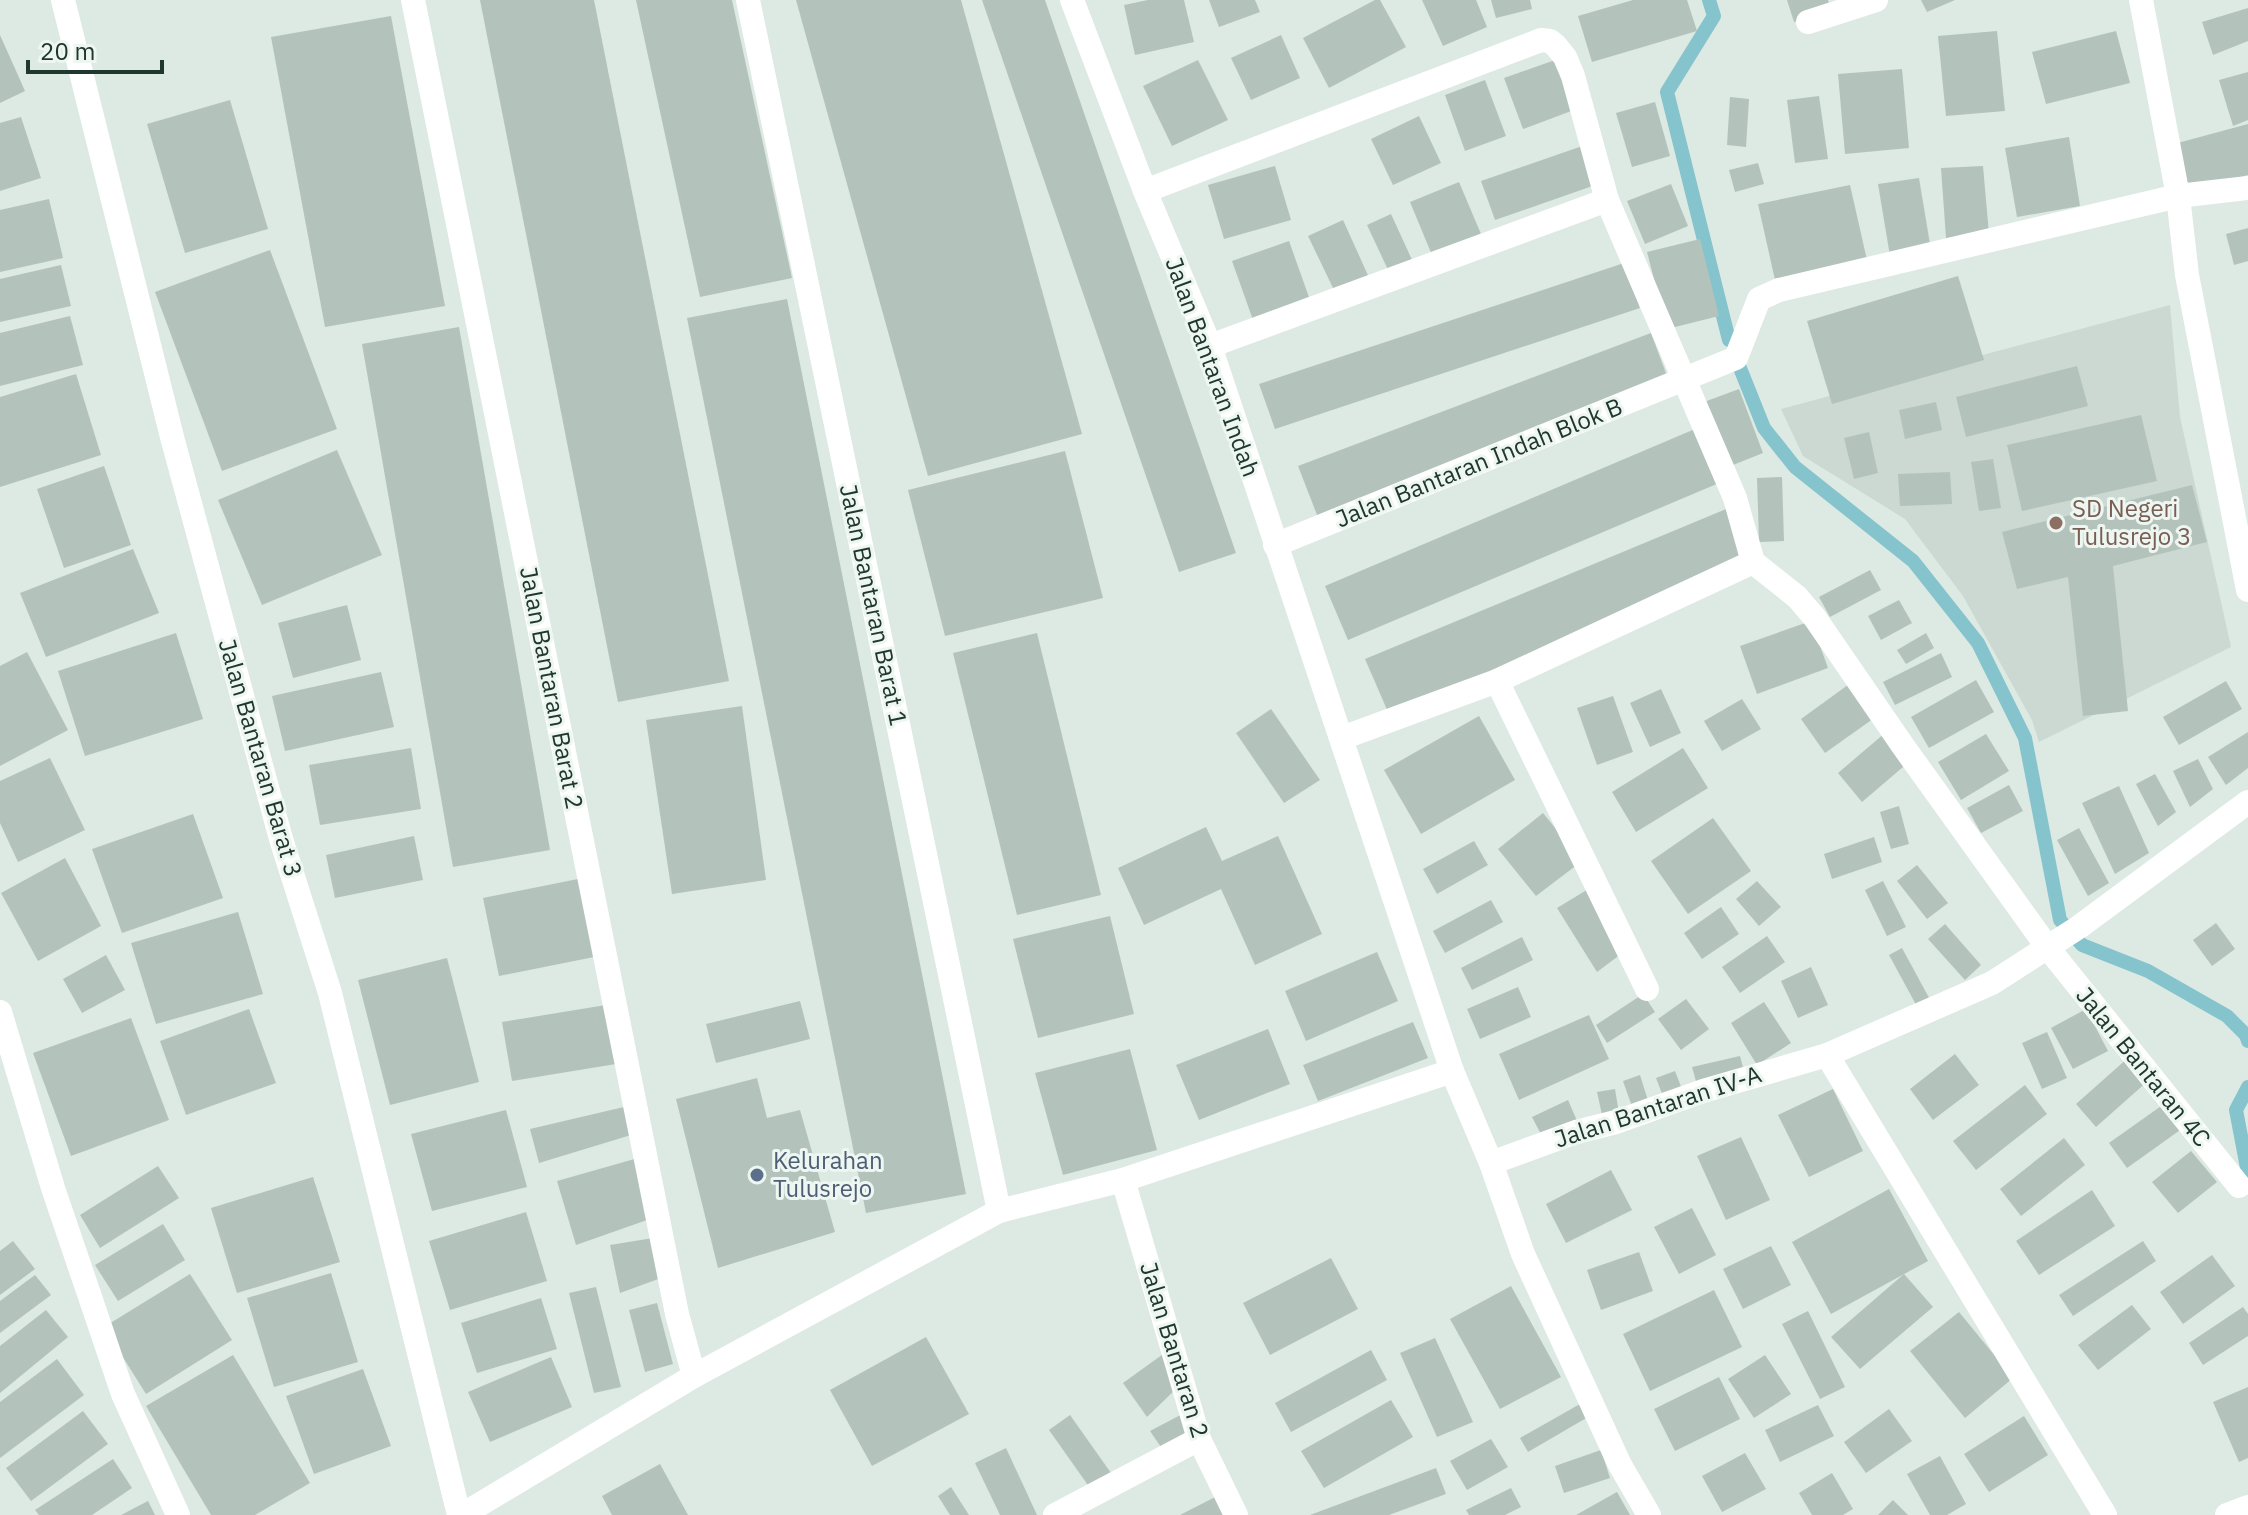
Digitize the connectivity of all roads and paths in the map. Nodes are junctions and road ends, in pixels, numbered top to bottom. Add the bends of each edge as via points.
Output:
1 (63, 0) edge
2 (413, 0) edge
3 (748, 0) edge
4 (1876, 0) edge
5 (2141, 0) edge
6 (1076, 1) edge
7 (1808, 22) dead end
8 (2248, 188) edge
9 (1145, 191) junction
10 (2178, 196) junction
11 (1607, 200) junction
12 (1210, 346) junction
13 (1684, 381) junction
14 (1275, 545) junction
15 (1753, 562) junction
16 (2248, 590) edge
17 (1497, 681) junction
18 (1342, 738) junction
19 (2248, 802) edge
20 (2064, 937) junction
21 (1647, 989) dead end
22 (0, 1012) edge
23 (1827, 1055) junction
24 (1452, 1071) junction
25 (1491, 1163) junction
26 (1123, 1180) junction
27 (2239, 1186) dead end
28 (999, 1211) junction
29 (694, 1376) junction
30 (1199, 1439) junction
31 (2248, 1507) edge
32 (178, 1515) edge
33 (461, 1515) edge
34 (1055, 1515) edge
35 (1236, 1515) edge
36 (1649, 1515) edge
37 (2105, 1515) edge
38 (2227, 1515) edge

1 - 33 street, Jalan Bantaran Barat 3 via 172,437 281,839 330,993
2 - 29 street, Jalan Bantaran Barat 2
3 - 28 street, Jalan Bantaran Barat 1
4 - 7 street
5 - 10 street
6 - 9 street, Jalan Bantaran Indah
8 - 10 street, Jalan Bantaran Indah Blok B
9 - 11 street via 1541,40 1556,46 1573,76
9 - 12 street, Jalan Bantaran Indah
10 - 13 street, Jalan Bantaran Indah Blok B via 1779,290 1759,299 1736,358
10 - 16 street via 2187,275
11 - 12 street
11 - 13 street
12 - 14 street, Jalan Bantaran Indah
13 - 14 street, Jalan Bantaran Indah Blok B
13 - 15 street via 1735,498
14 - 18 street, Jalan Bantaran Indah
15 - 17 street
15 - 20 street, Jalan Bantaran 4C via 1815,618
17 - 18 street
17 - 21 street
18 - 24 street, Jalan Bantaran Indah
19 - 20 street, Jalan Bantaran IV-A
20 - 23 street, Jalan Bantaran IV-A via 1992,983
20 - 27 street, Jalan Bantaran 4C
22 - 32 street via 123,1394
23 - 25 street, Jalan Bantaran IV-A
23 - 37 street
24 - 25 street, Jalan Bantaran Indah
24 - 26 street
25 - 36 street, Jalan Bantaran Indah via 1523,1254 1620,1465
26 - 28 street
26 - 30 street, Jalan Bantaran 2
28 - 29 street
29 - 33 street
30 - 34 street
30 - 35 street, Jalan Bantaran 2
31 - 38 street

